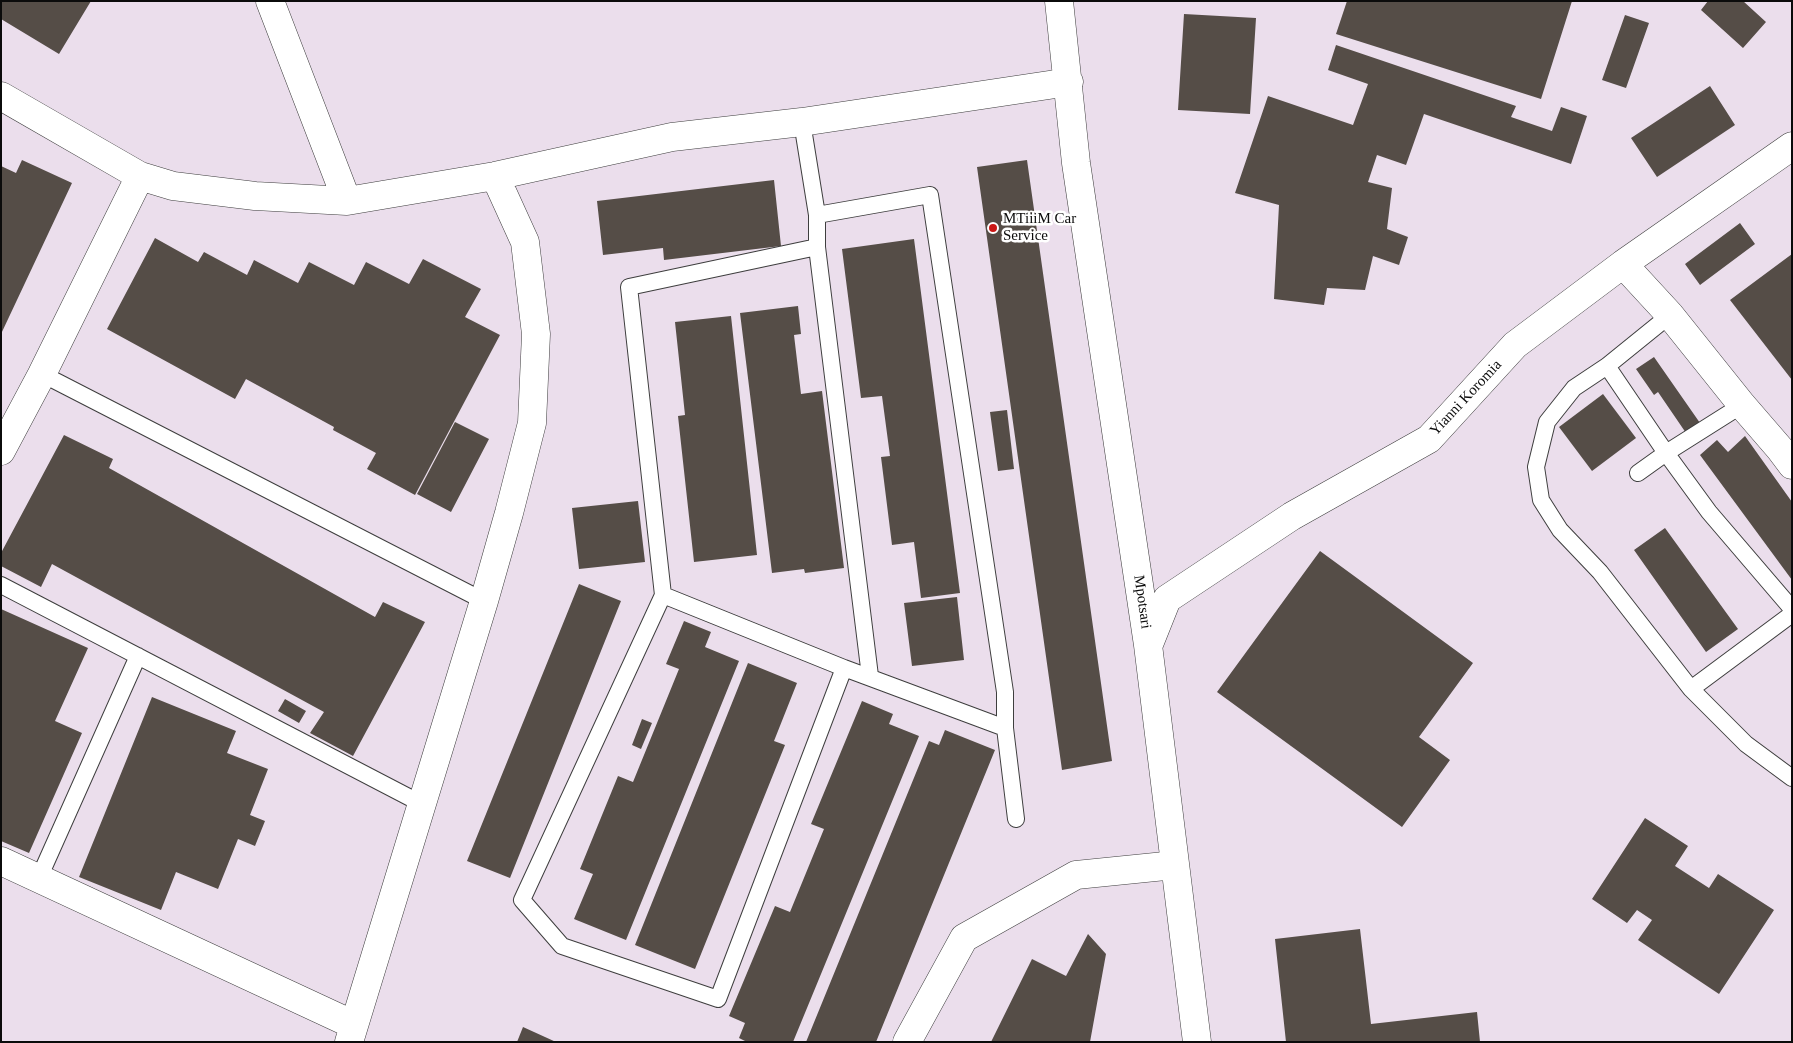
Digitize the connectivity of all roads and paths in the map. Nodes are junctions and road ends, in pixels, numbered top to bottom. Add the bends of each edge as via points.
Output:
1 (270, 1) edge
2 (1059, 1) edge
3 (1069, 82) junction
4 (1, 96) edge
5 (802, 122) junction
6 (1792, 146) edge
7 (140, 176) junction
8 (495, 176) junction
9 (347, 201) junction
10 (817, 215) junction
11 (818, 248) junction
12 (1623, 264) junction
13 (1670, 314) junction
14 (1607, 366) junction
15 (42, 374) junction
16 (1742, 405) junction
17 (1, 451) edge
18 (1788, 451) edge
19 (1666, 453) junction
20 (1638, 473) dead end
21 (1, 585) edge
22 (663, 595) junction
23 (484, 601) junction
24 (1792, 610) edge
25 (1792, 614) edge
26 (1148, 645) junction
27 (138, 656) junction
28 (844, 668) junction
29 (870, 676) junction
30 (1692, 690) junction
31 (1005, 728) junction
32 (1792, 778) edge
33 (422, 804) junction
34 (1016, 818) dead end
35 (1, 861) edge
36 (1174, 865) junction
37 (39, 878) junction
38 (352, 1033) edge
39 (907, 1042) edge
40 (1197, 1042) edge

1 - 9 street
2 - 3 street, Mpotsari
3 - 5 street
3 - 26 street, Mpotsari via 1076,163
4 - 7 street
5 - 8 street via 672,137
5 - 10 lane
6 - 12 street, Yianni Koromia
7 - 9 street via 173,186 254,196
7 - 15 street
8 - 9 street
8 - 23 street via 526,242 536,334 532,423
10 - 11 lane
10 - 31 lane via 930,195 1005,692
11 - 22 lane via 629,287
11 - 29 lane
12 - 13 street
12 - 26 street, Yianni Koromia via 1514,345 1429,439 1292,516 1167,599
13 - 14 lane
13 - 16 street
14 - 19 lane
14 - 30 lane via 1574,388 1547,422 1536,467 1540,500 1560,530 1600,572
15 - 17 street
15 - 23 lane
16 - 18 street
16 - 19 lane
19 - 20 lane
19 - 24 lane via 1710,512
21 - 27 lane
22 - 28 lane
22 - 28 lane via 522,900 562,946 718,999
23 - 33 street
25 - 30 lane
26 - 36 street, Mpotsari
27 - 33 lane
27 - 37 lane
28 - 29 lane
29 - 31 lane
30 - 32 lane via 1746,744
31 - 34 lane
33 - 38 street
35 - 37 street
36 - 39 street via 1076,875 964,938
36 - 40 street, Mpotsari
37 - 38 street

